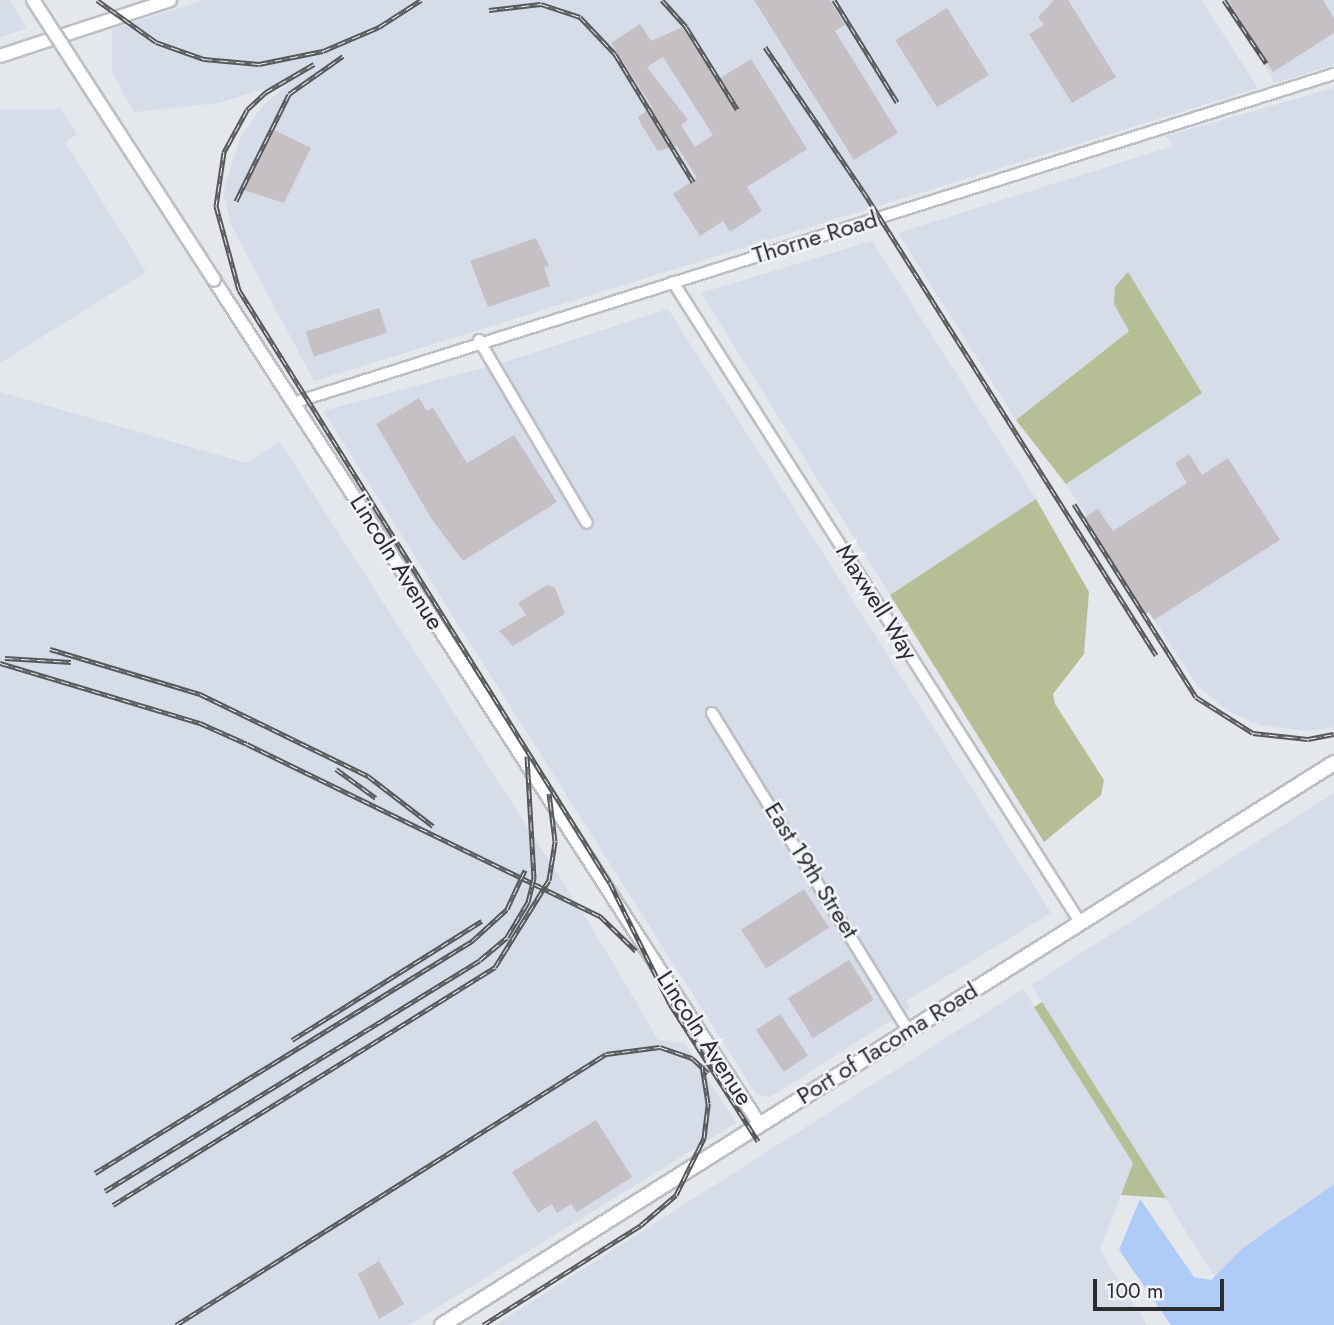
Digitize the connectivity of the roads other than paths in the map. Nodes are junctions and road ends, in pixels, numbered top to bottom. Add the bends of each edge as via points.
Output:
1 (33, 0) edge
2 (170, 0) edge
3 (0, 56) edge
4 (1334, 74) edge
5 (673, 282) junction
6 (479, 340) junction
7 (296, 402) junction
8 (587, 523) dead end
9 (712, 713) dead end
10 (1334, 763) edge
11 (1080, 922) junction
12 (907, 1029) junction
13 (760, 1125) junction
14 (442, 1325) edge

1 - 7 street, Lincoln Avenue, bridge
2 - 3 street
4 - 5 street, Thorne Road
5 - 6 street, Thorne Road
5 - 11 street, Maxwell Way
6 - 7 street, Thorne Road
6 - 8 street
7 - 13 street, Lincoln Avenue via 606,893
9 - 12 street, East 19th Street
10 - 11 main road, Port of Tacoma Road
11 - 12 main road, Port of Tacoma Road
12 - 13 main road, Port of Tacoma Road
13 - 14 main road, Port of Tacoma Road

